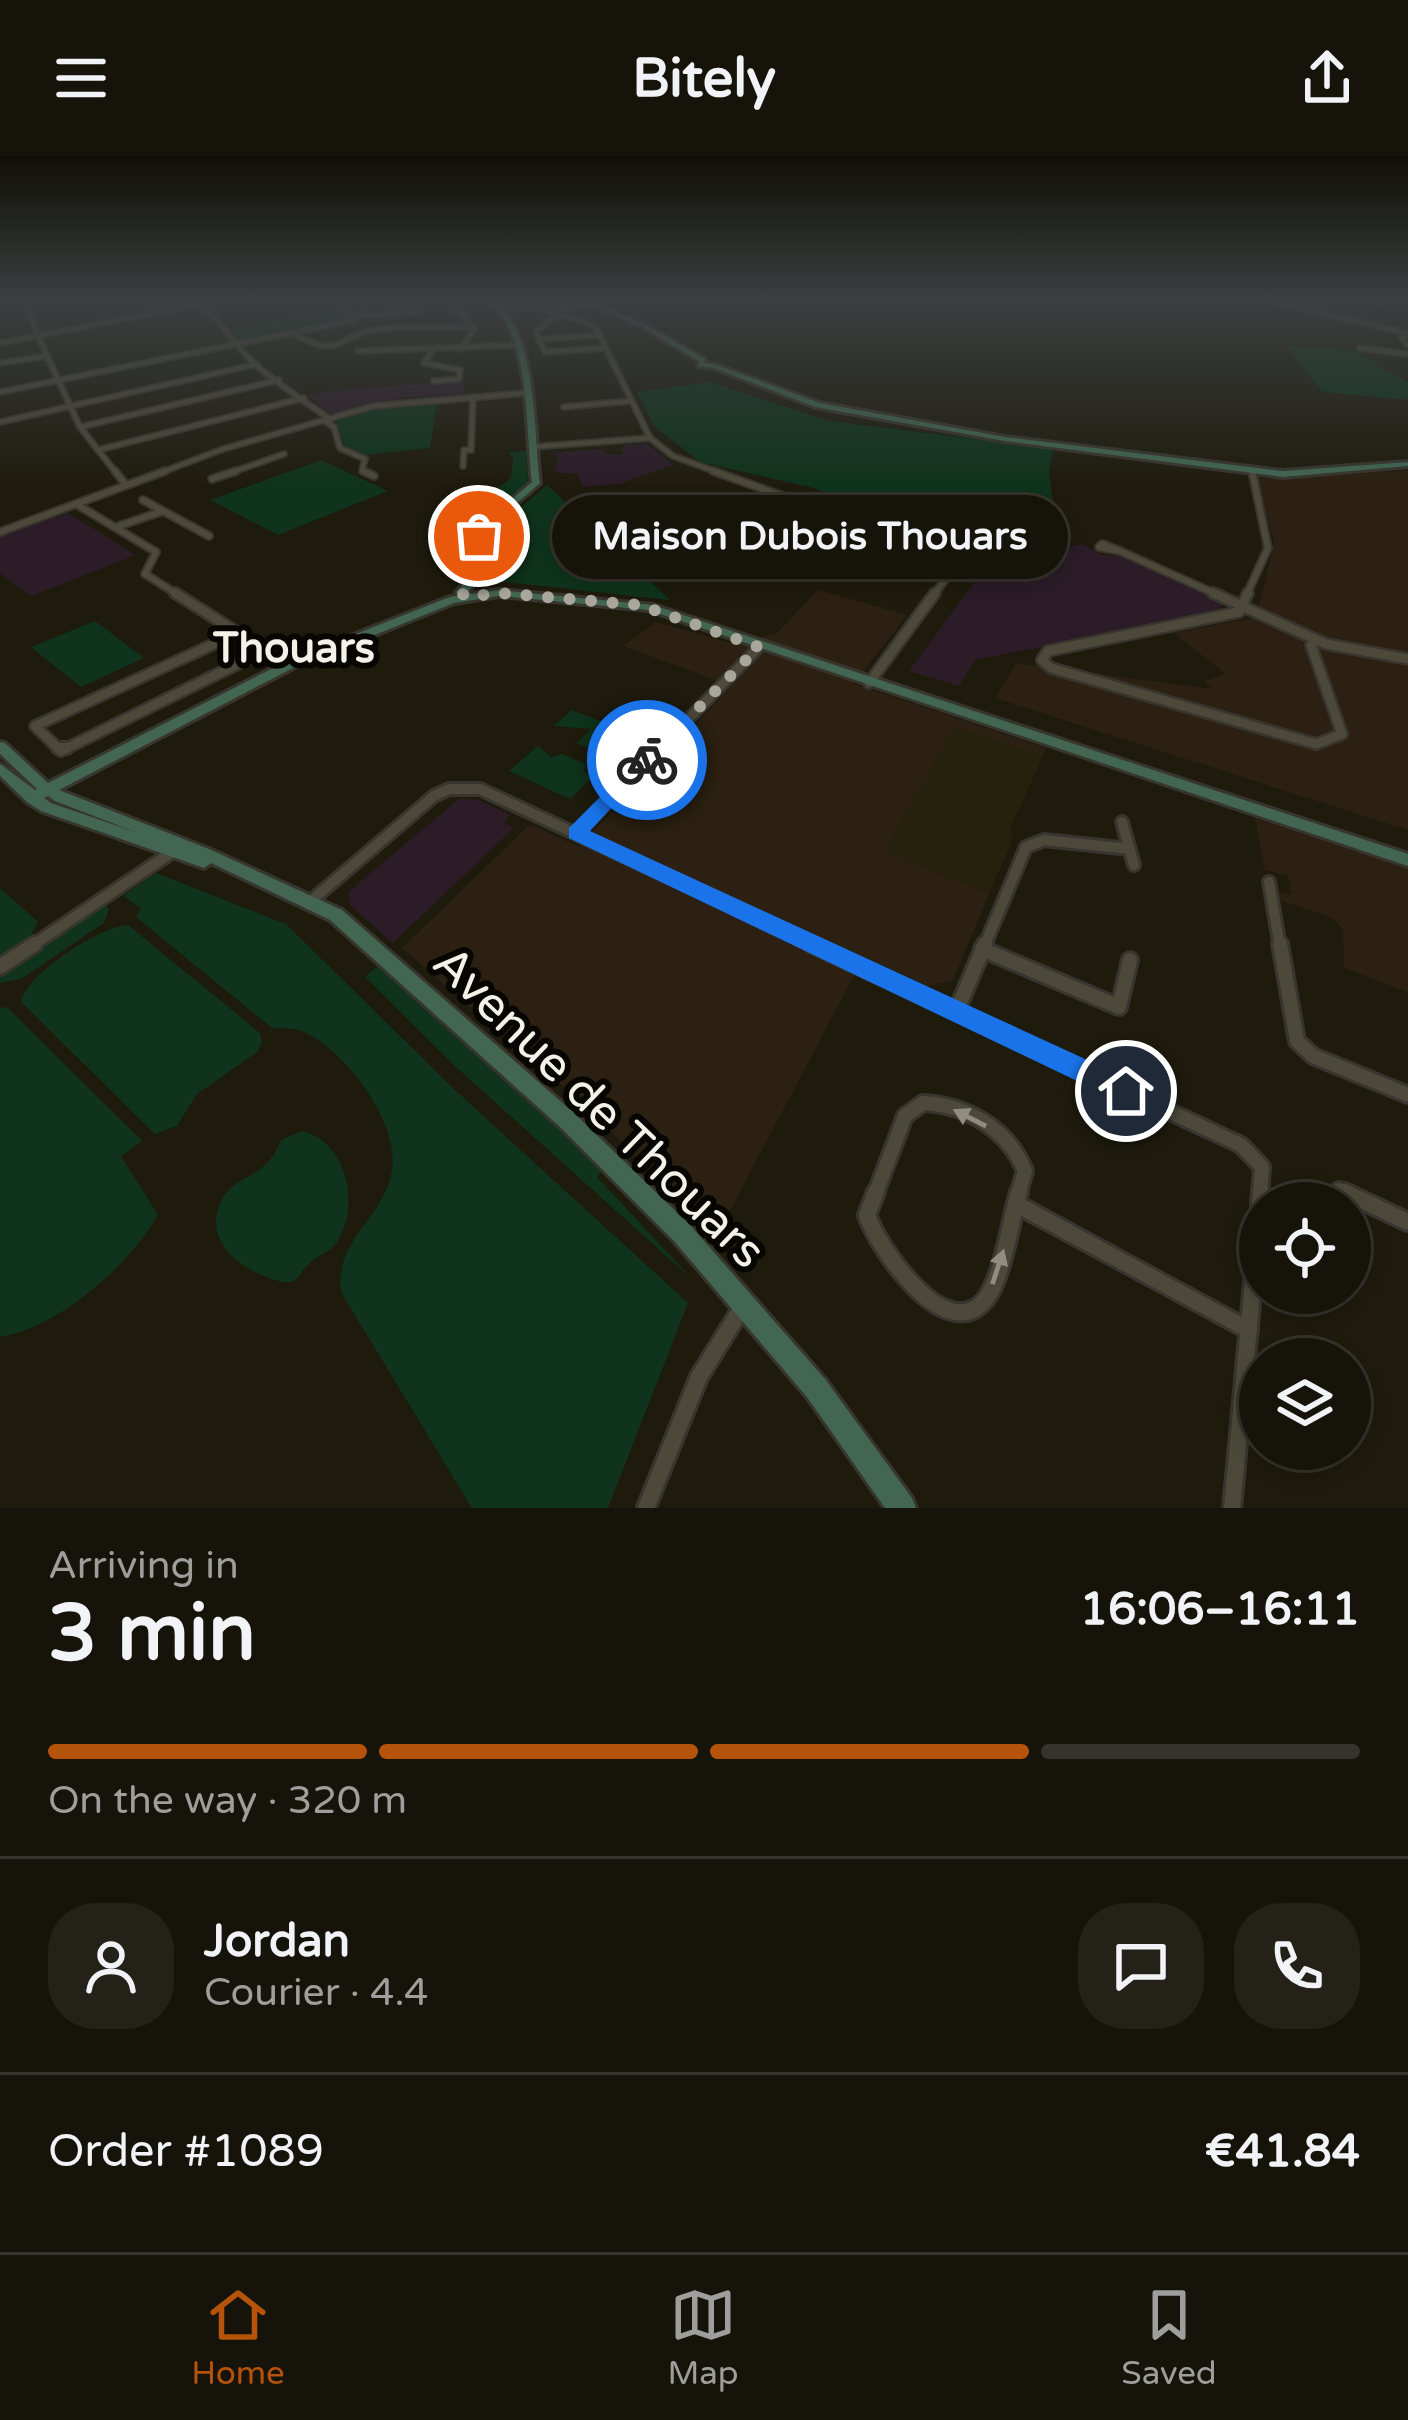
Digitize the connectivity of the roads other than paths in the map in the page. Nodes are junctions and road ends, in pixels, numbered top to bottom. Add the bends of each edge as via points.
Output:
1 (50, 362) edge
2 (144, 362) edge
3 (425, 362) edge
4 (521, 362) edge
5 (613, 362) edge
6 (700, 362) edge
7 (257, 364) joint
8 (58, 380) junction
9 (279, 380) junction
10 (434, 381) dead end
11 (0, 392) edge
12 (526, 393) junction
13 (473, 397) junction
14 (304, 398) junction
15 (631, 401) junction
16 (70, 406) junction
17 (564, 407) dead end
18 (0, 422) edge
19 (328, 424) junction
20 (80, 427) junction
21 (650, 438) junction
22 (531, 447) junction
23 (98, 450) junction
24 (284, 454) dead end
25 (212, 458) junction
26 (1408, 464) edge
27 (463, 466) dead end
28 (237, 470) junction
29 (1252, 471) junction
30 (374, 476) dead end
31 (212, 479) dead end
32 (126, 485) junction
33 (143, 500) dead end
34 (76, 504) junction
35 (163, 511) junction
36 (116, 527) junction
37 (0, 532) edge
38 (209, 536) dead end
39 (1120, 550) dead end
40 (471, 590) junction
41 (1244, 606) junction
42 (238, 633) junction
43 (1316, 641) junction
44 (759, 647) junction
45 (266, 650) junction
46 (1408, 659) edge
47 (289, 665) junction
48 (869, 683) junction
49 (0, 746) edge
50 (0, 769) edge
51 (39, 794) junction
52 (1122, 822) dead end
53 (576, 833) junction
54 (1130, 848) junction
55 (177, 849) junction
56 (1408, 860) edge
57 (1134, 865) dead end
58 (1269, 882) dead end
59 (312, 900) junction
60 (982, 949) junction
61 (1130, 960) dead end
62 (0, 967) edge
63 (956, 1012) junction
64 (1408, 1095) edge
65 (1261, 1182) edge
66 (1018, 1205) junction
67 (1371, 1205) edge
68 (1408, 1222) edge
69 (745, 1304) junction
70 (1250, 1314) edge
71 (1249, 1330) junction
72 (646, 1508) edge
73 (902, 1508) edge
74 (1232, 1508) edge

1 - 8 street
2 - 8 street
3 - 10 street via 460,370 459,379
4 - 12 street
5 - 15 street
6 - 29 street via 818,404
7 - 9 street
7 - 16 street
8 - 11 street
8 - 16 street
9 - 14 street
9 - 20 street
12 - 13 street
12 - 22 street
13 - 19 street via 390,403
13 - 27 street
14 - 19 street
14 - 23 street
15 - 17 street
15 - 21 street
16 - 18 street
16 - 20 street
19 - 25 street
19 - 30 street via 340,448 365,459 362,470
19 - 32 street via 223,449
20 - 23 street
21 - 22 street
21 - 48 street via 699,468 961,542 965,552
22 - 40 street via 535,485 480,530
23 - 32 street
24 - 28 street
25 - 28 street
25 - 32 street
26 - 29 street
28 - 31 street
29 - 41 street via 1268,548
32 - 34 street
33 - 35 street
34 - 36 street
34 - 37 street
35 - 36 street
35 - 38 street
36 - 42 street via 156,552 145,574
39 - 41 street
40 - 44 street via 632,604
40 - 47 street
41 - 43 street
41 - 43 street via 1041,658 1051,668 1312,745 1342,734
42 - 45 street
42 - 45 street via 35,726 61,751
43 - 46 street
44 - 48 street
44 - 53 street
45 - 47 street
47 - 51 street
48 - 56 street
49 - 51 street, Avenue de Thouars
50 - 51 street, Avenue de Thouars
51 - 55 street, Avenue de Thouars
52 - 54 street
53 - 59 street via 480,789 449,789
53 - 63 street
54 - 57 street
54 - 60 street via 1033,842
55 - 59 street, Avenue de Thouars
55 - 62 street
58 - 64 street via 1297,1041
59 - 69 street, Avenue de Thouars via 620,1170
60 - 61 street via 1119,1007
60 - 63 street
63 - 65 street via 1251,1151
66 -> 66 street via 1025,1171 1014,1144 941,1103 922,1102 905,1116 867,1215 877,1241 925,1297 957,1315 981,1307 989,1293
66 - 71 street
67 - 68 street
69 - 72 street via 698,1377
69 - 73 street, Avenue de Thouars
70 - 71 street
71 - 74 street

